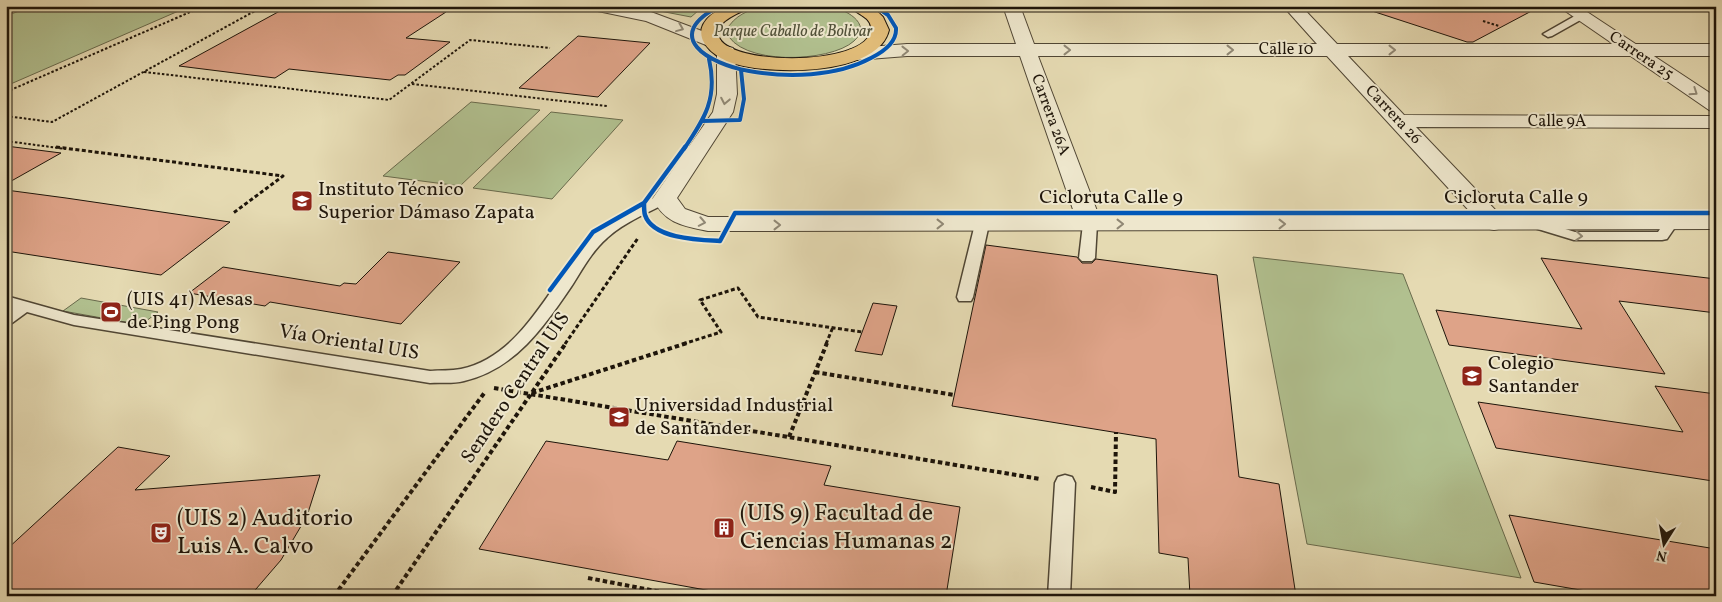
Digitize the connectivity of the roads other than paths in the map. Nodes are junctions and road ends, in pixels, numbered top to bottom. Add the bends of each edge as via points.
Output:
1 (599, 6) edge
2 (739, 6) edge
3 (858, 6) edge
4 (1011, 6) edge
5 (1291, 6) edge
6 (1573, 11) edge
7 (1548, 34) dead end
8 (719, 46) junction
9 (1027, 50) junction
10 (1333, 50) junction
11 (1632, 50) junction
12 (1716, 50) edge
13 (856, 54) junction
14 (1716, 106) edge
15 (1399, 121) junction
16 (1716, 122) edge
17 (670, 207) junction
18 (1716, 222) edge
19 (1494, 223) junction
20 (982, 224) junction
21 (1090, 224) junction
22 (1087, 258) dead end
23 (965, 297) dead end
24 (6, 301) edge
25 (25, 306) junction
26 (6, 319) edge
27 (1065, 483) road end
28 (1059, 596) edge

1 -> 8 street via 651,17
2 - 8 main road via 716,19 710,30
3 - 13 main road via 877,18 881,28 879,37
4 - 9 street, Carrera 26A
5 - 10 street, Carrera 26
6 - 7 lane
6 - 11 street, Carrera 25
8 - 13 main road via 760,63 788,65 816,64
8 -> 17 street via 727,94 723,112
9 -> 10 street, Calle 10
13 -> 9 street, Calle 10 via 907,50
9 - 21 street, Carrera 26A
10 -> 11 street, Calle 10
10 - 15 street, Carrera 26
11 - 12 street, Calle 10
11 -> 14 street, Carrera 25
15 - 16 street, Calle 9A
15 - 19 street, Carrera 26
17 -> 20 street via 708,224
17 - 25 lane, Vía Oriental UIS via 601,234 525,337 504,356 463,375 430,377 74,320
19 -> 18 street
21 -> 19 street
20 - 21 street
20 - 23 lane
21 - 22 lane
24 - 25 lane, Vía Oriental UIS
25 - 26 lane
27 - 28 lane

